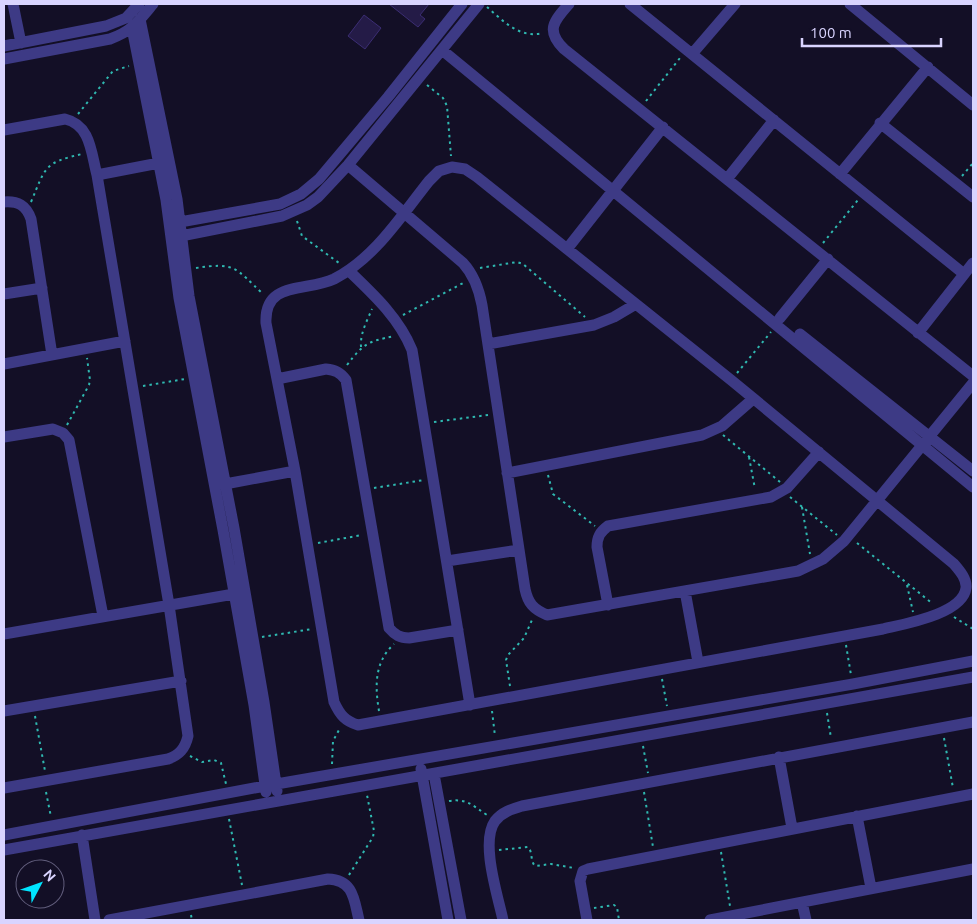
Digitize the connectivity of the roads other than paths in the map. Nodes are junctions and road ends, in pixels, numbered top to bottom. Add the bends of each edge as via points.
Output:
1 (13, 4) edge
2 (139, 4) edge
3 (153, 4) edge
4 (462, 4) edge
5 (481, 4) edge
6 (569, 4) edge
7 (630, 4) edge
8 (735, 4) edge
9 (850, 4) edge
10 (140, 19) junction
11 (132, 28) junction
12 (71, 33) junction
13 (21, 43) junction
14 (4, 46) edge
15 (74, 46) junction
16 (444, 48) junction
17 (690, 52) junction
18 (4, 59) edge
19 (143, 67) junction
20 (928, 67) junction
21 (388, 97) junction
22 (398, 105) junction
23 (973, 105) edge
24 (774, 120) junction
25 (880, 123) junction
26 (663, 127) junction
27 (4, 130) edge
28 (159, 163) junction
29 (348, 165) junction
30 (840, 174) junction
31 (97, 175) junction
32 (727, 179) junction
33 (615, 188) junction
34 (973, 197) edge
35 (172, 200) junction
36 (4, 202) edge
37 (404, 212) junction
38 (180, 222) junction
39 (182, 236) junction
40 (567, 249) junction
41 (828, 259) junction
42 (973, 263) edge
43 (349, 271) junction
44 (964, 274) junction
45 (42, 288) junction
46 (4, 294) edge
47 (636, 304) junction
48 (778, 321) junction
49 (918, 333) junction
50 (125, 340) junction
51 (488, 344) junction
52 (52, 355) junction
53 (4, 364) edge
54 (973, 376) edge
55 (277, 378) junction
56 (973, 383) edge
57 (754, 399) junction
58 (930, 436) junction
59 (4, 437) edge
60 (923, 446) junction
61 (818, 452) junction
62 (295, 471) junction
63 (973, 471) edge
64 (507, 473) junction
65 (226, 484) junction
66 (973, 487) edge
67 (878, 502) junction
68 (229, 529) junction
69 (519, 550) junction
70 (447, 561) junction
71 (685, 591) junction
72 (234, 594) junction
73 (169, 605) junction
74 (608, 605) junction
75 (103, 616) junction
76 (458, 630) junction
77 (4, 634) edge
78 (973, 661) edge
79 (698, 662) junction
80 (973, 676) edge
81 (181, 681) junction
82 (470, 705) junction
83 (4, 711) edge
84 (973, 722) edge
85 (517, 742) junction
86 (779, 757) junction
87 (519, 758) junction
88 (419, 760) junction
89 (428, 775) junction
90 (270, 785) junction
91 (4, 788) edge
92 (973, 794) edge
93 (273, 801) junction
94 (857, 816) junction
95 (792, 828) junction
96 (4, 835) edge
97 (82, 835) junction
98 (4, 850) edge
99 (973, 869) edge
100 (871, 888) junction
101 (802, 902) junction
102 (586, 915) edge
103 (95, 920) edge
104 (109, 920) edge
105 (358, 920) edge
106 (448, 920) edge
107 (461, 920) edge
108 (503, 920) edge
109 (710, 920) edge
110 (806, 920) edge

1 - 13 street
2 - 12 street via 117,23
3 - 10 street
4 - 21 street
5 - 16 street
6 - 26 street via 555,19 556,41
7 - 17 street
8 - 17 street
9 - 20 street
10 - 11 street
10 - 19 street
11 - 15 street via 110,39
11 - 19 street
12 - 13 street
12 - 15 street
13 - 14 street
15 - 18 street
16 - 22 street
16 - 33 street
17 - 24 street
19 - 28 street
19 - 35 street
20 - 23 street
20 - 25 street
21 - 22 street
21 - 38 street via 319,179 301,194 280,204
22 - 29 street
24 - 30 street
24 - 32 street
25 - 30 street
25 - 34 street
26 - 32 street
26 - 33 street
27 - 31 street via 58,120 73,121 86,133
28 - 31 street
28 - 35 street
29 - 37 street
29 - 39 street via 318,197 295,211
30 - 44 street
31 - 50 street
32 - 41 street
33 - 40 street
33 - 48 street
35 - 38 street
35 - 68 street via 178,298
36 - 45 street via 20,203 28,210
37 - 40 street via 439,171 452,167 466,169
37 - 43 street via 374,249
37 - 51 street via 472,274 479,290
38 - 39 street
39 - 65 street via 189,296
40 - 47 street
41 - 48 street
41 - 49 street
42 - 44 street
43 - 55 street via 331,280 279,293 270,300 266,323
43 - 70 street via 396,319 412,350
44 - 49 street
45 - 46 street
45 - 52 street
47 - 51 street via 594,326
47 - 57 street
48 - 58 street
48 - 60 street
49 - 54 street
50 - 52 street
50 - 73 street
51 - 64 street
52 - 53 street
55 - 62 street
55 - 76 street via 326,369 341,373 346,380 389,628 401,638
56 - 58 street
57 - 61 street
57 - 64 street via 729,421 702,435
58 - 60 street
58 - 63 street
59 - 75 street via 53,429 70,440
60 - 66 street
60 - 67 street
61 - 67 street
61 - 74 street via 785,490 770,497 608,526 601,531 597,547
62 - 65 street
62 - 82 street via 334,702 339,714 358,725
64 - 69 street
65 - 68 street
67 - 71 street via 847,539 812,565 798,571
67 - 79 street via 954,564 963,575 966,587 963,598 955,605 915,622
68 - 72 street
68 - 90 street via 253,639
69 - 70 street
69 - 74 street via 528,601 536,610 547,615
70 - 76 street
71 - 74 street
71 - 79 street
72 - 73 street
72 - 90 street
73 - 75 street
73 - 81 street
75 - 77 street
76 - 82 street
78 - 85 street
79 - 82 street
80 - 87 street
81 - 83 street
81 - 91 street via 188,736 186,744 175,756
84 - 86 street
85 - 87 street
85 - 88 street
86 - 95 street
86 - 108 street via 507,810 495,821 489,835 489,851
87 - 89 street
88 - 89 street
88 - 90 street
89 - 93 street
89 - 106 street
89 - 107 street via 439,802
90 - 93 street
90 - 96 street
92 - 94 street
93 - 97 street
94 - 95 street
94 - 100 street
95 - 102 street via 583,871 580,880
97 - 98 street
97 - 103 street
99 - 100 street
100 - 101 street
101 - 109 street
101 - 110 street
104 - 105 street via 337,879 350,890

